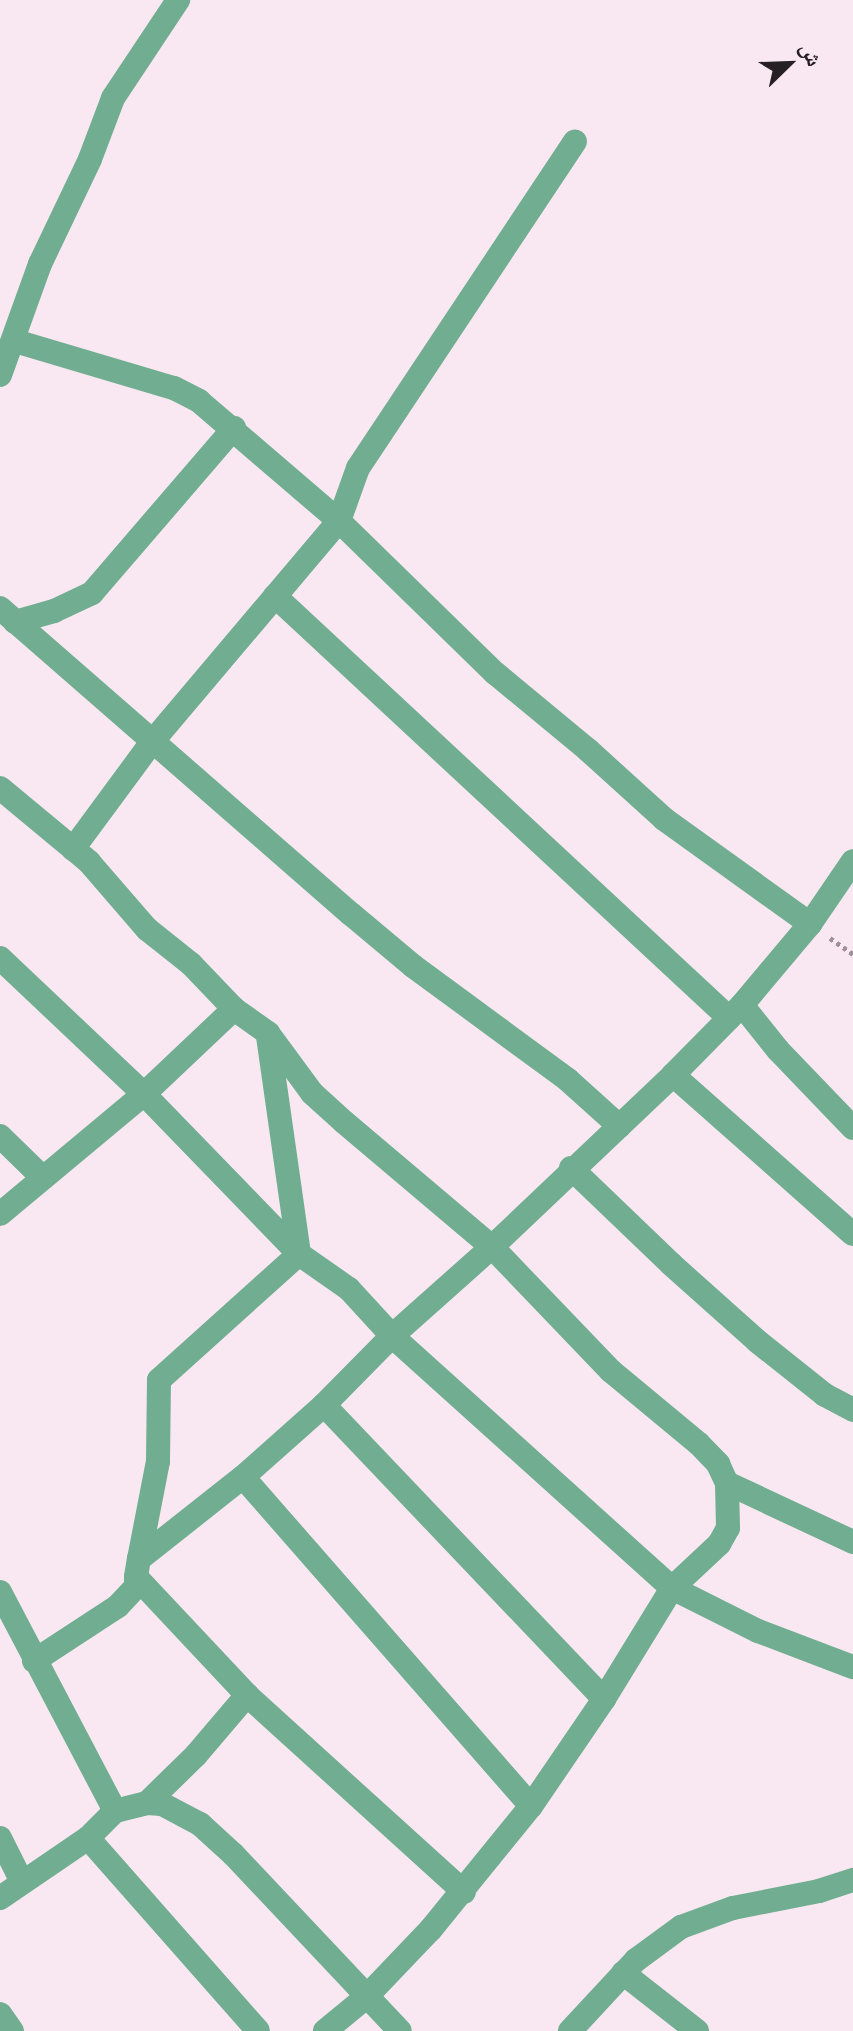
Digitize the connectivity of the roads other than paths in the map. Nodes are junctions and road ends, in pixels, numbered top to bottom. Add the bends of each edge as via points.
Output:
1 (178, 0) edge
2 (575, 141) dead end
3 (15, 341) junction
4 (0, 375) edge
5 (234, 428) junction
6 (339, 521) junction
7 (275, 596) junction
8 (8, 615) edge
9 (152, 742) junction
10 (0, 788) edge
11 (73, 849) junction
12 (853, 861) edge
13 (810, 924) junction
14 (0, 958) edge
15 (234, 1009) junction
16 (736, 1011) junction
17 (268, 1033) junction
18 (673, 1075) junction
19 (144, 1094) junction
20 (619, 1126) junction
21 (853, 1128) edge
22 (0, 1136) edge
23 (571, 1168) junction
24 (43, 1178) junction
25 (0, 1214) edge
26 (853, 1234) edge
27 (492, 1247) junction
28 (299, 1254) junction
29 (392, 1336) junction
30 (324, 1405) junction
31 (853, 1410) edge
32 (243, 1477) junction
33 (727, 1483) junction
34 (853, 1542) edge
35 (138, 1568) junction
36 (672, 1588) junction
37 (0, 1592) edge
38 (34, 1661) junction
39 (853, 1667) edge
40 (247, 1695) junction
41 (604, 1699) junction
42 (147, 1803) junction
43 (531, 1806) junction
44 (115, 1811) junction
45 (0, 1838) edge
46 (88, 1838) junction
47 (21, 1880) junction
48 (853, 1880) edge
49 (464, 1892) junction
50 (0, 1898) edge
51 (623, 1973) junction
52 (365, 1998) junction
53 (0, 2014) edge
54 (579, 2028) edge
55 (12, 2031) edge
56 (258, 2031) edge
57 (325, 2031) edge
58 (400, 2031) edge
59 (697, 2031) edge

1 - 3 street via 113,98 40,264
2 - 6 street via 358,468
3 - 4 street
3 - 5 street via 174,388
5 - 6 street
5 - 8 street via 92,593 54,611
6 - 7 street
6 - 13 street via 495,673 664,819
7 - 9 street
7 - 16 street
8 - 9 street
9 - 11 street
9 - 20 street via 413,966 523,1045
10 - 11 street
11 - 15 street via 147,929 191,964
12 - 13 street
13 - 16 street
14 - 19 street
15 - 17 street
15 - 19 street
16 - 18 street
16 - 21 street
17 - 27 street via 312,1093
17 - 28 street
18 - 20 street
18 - 26 street
19 - 24 street
19 - 28 street
20 - 23 street
22 - 24 street
23 - 27 street
23 - 31 street via 757,1341 825,1395
24 - 25 street
27 - 29 street
27 - 33 street via 611,1371 699,1444
28 - 29 street via 349,1289
28 - 35 street via 159,1380 158,1461
29 - 30 street
29 - 36 street
30 - 32 street
30 - 41 street
32 - 35 street
32 - 43 street
33 - 34 street
33 - 36 street via 728,1528 719,1544
35 - 38 street via 136,1587 118,1606
35 - 40 street
36 - 39 street via 758,1631
36 - 41 street
37 - 38 street
38 - 44 street
40 - 42 street
40 - 49 street
41 - 43 street
42 - 44 street
42 - 52 street via 174,1808 211,1834
43 - 49 street
44 - 46 street
45 - 47 street
46 - 47 street
46 - 56 street
47 - 50 street
48 - 51 street via 706,1916 657,1942
49 - 52 street
51 - 54 street
51 - 59 street
52 - 57 street
52 - 58 street
53 - 55 street

